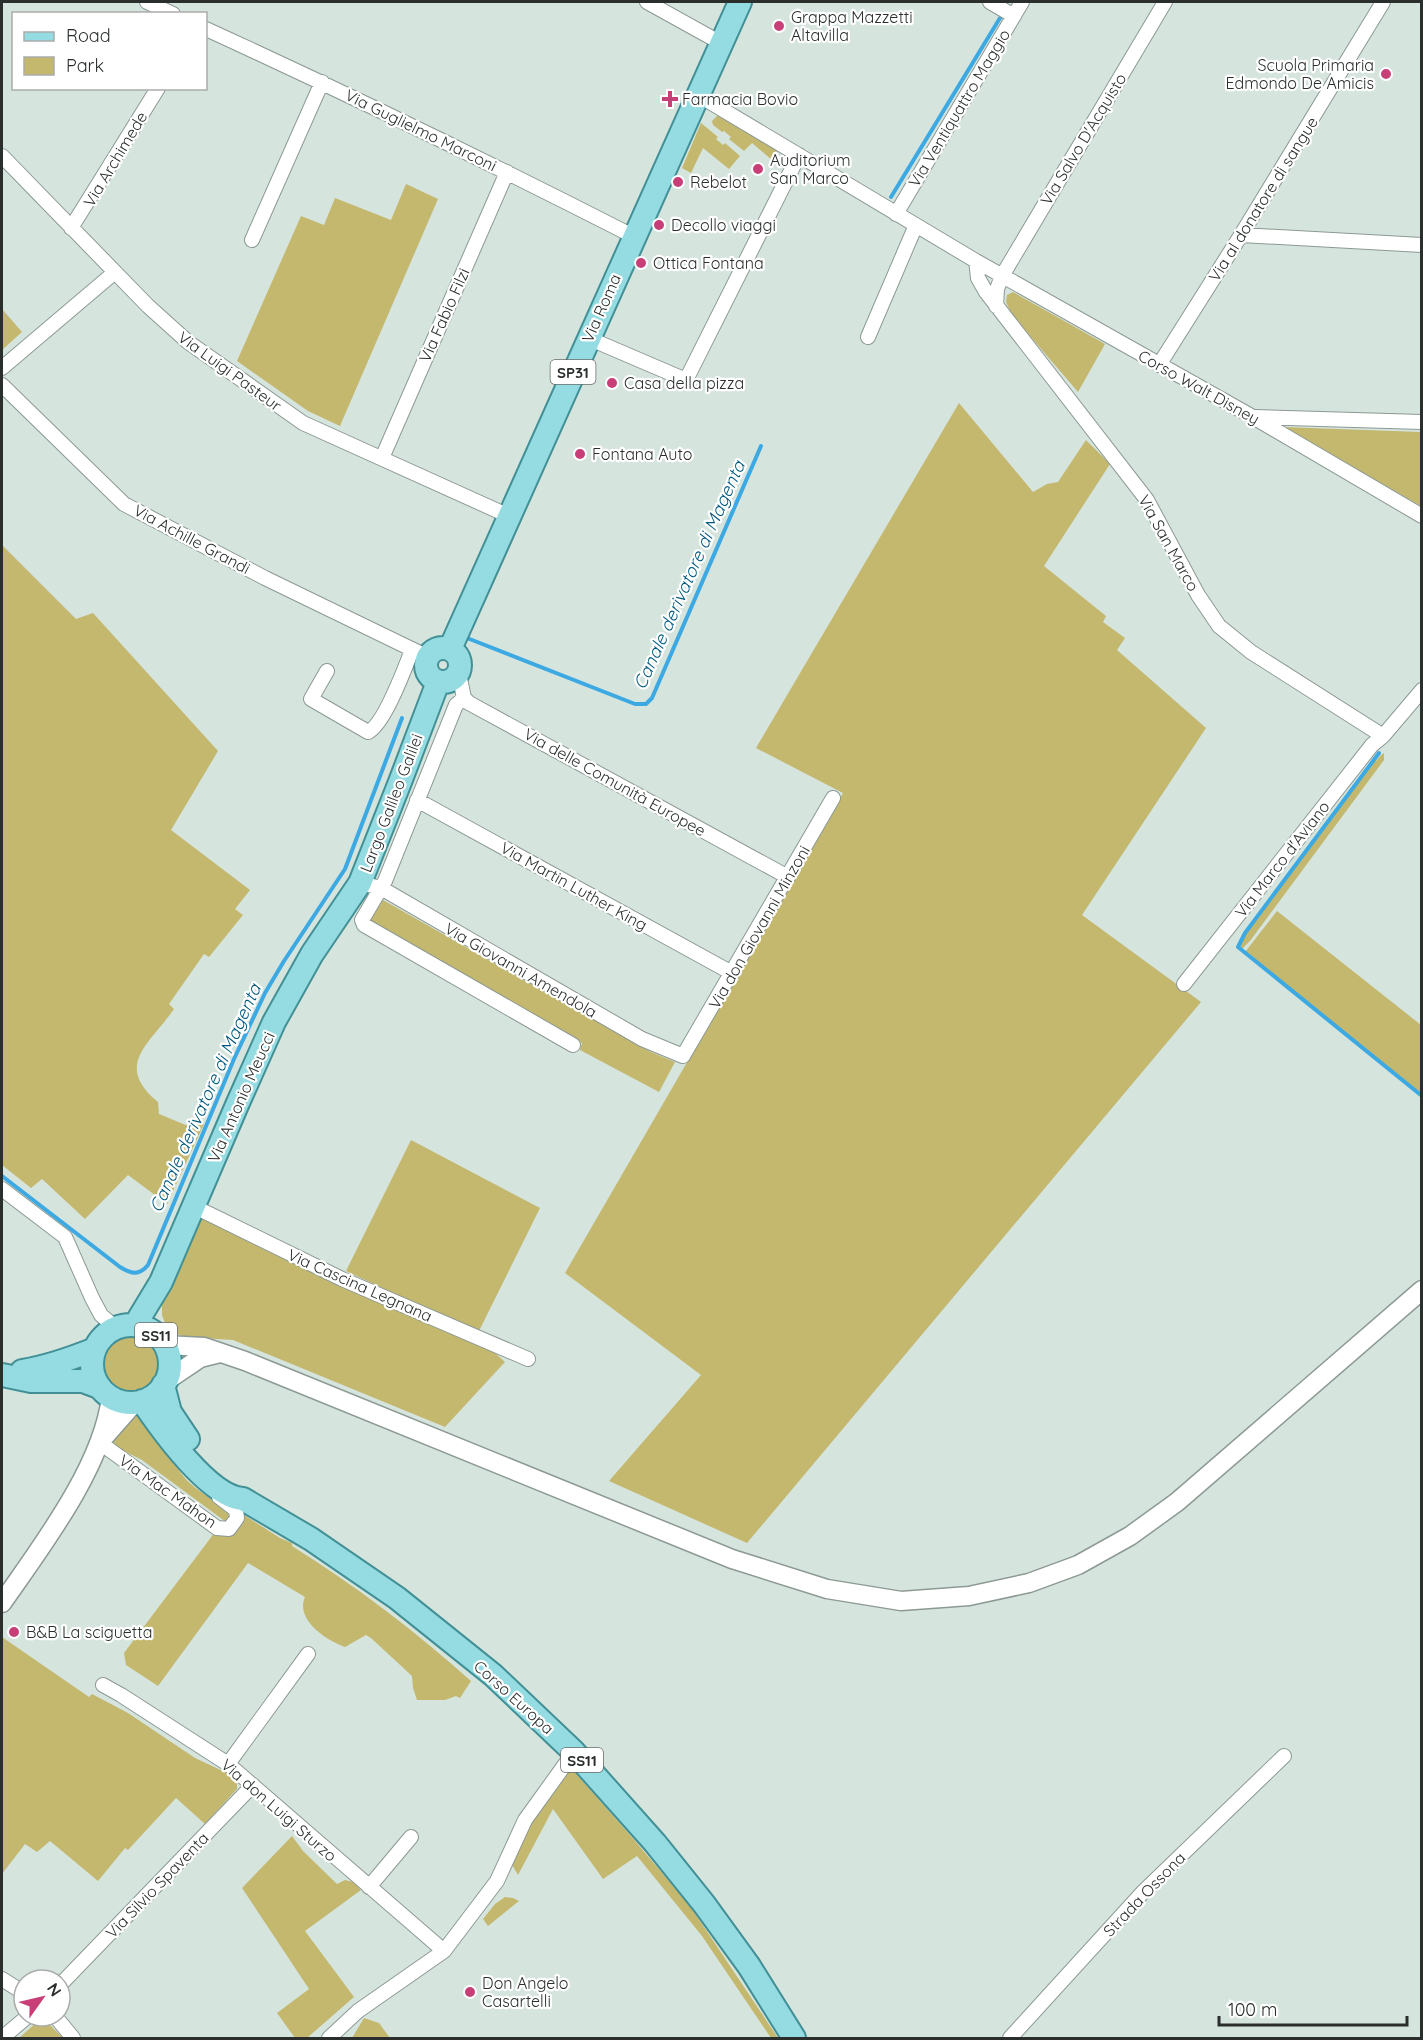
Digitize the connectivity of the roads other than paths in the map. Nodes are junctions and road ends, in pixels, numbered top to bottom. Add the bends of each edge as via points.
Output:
1 (147, 2) edge
2 (647, 2) edge
3 (740, 2) edge
4 (990, 2) edge
5 (1022, 2) edge
6 (1165, 2) edge
7 (1383, 2) edge
8 (169, 12) edge
9 (1014, 16) junction
10 (207, 29) edge
11 (722, 43) junction
12 (322, 82) junction
13 (157, 90) edge
14 (698, 95) junction
15 (799, 154) junction
16 (2, 156) edge
17 (507, 172) junction
18 (896, 214) junction
19 (916, 225) junction
20 (71, 228) junction
21 (633, 236) junction
22 (1241, 236) junction
23 (252, 240) dead end
24 (1422, 245) edge
25 (976, 261) junction
26 (115, 272) junction
27 (1002, 276) junction
28 (996, 306) junction
29 (868, 337) dead end
30 (588, 338) junction
31 (1159, 365) junction
32 (2, 368) edge
33 (2, 385) edge
34 (1253, 417) junction
35 (1422, 422) edge
36 (381, 458) junction
37 (509, 516) junction
38 (1422, 516) edge
39 (450, 649) junction
40 (420, 654) junction
41 (327, 671) dead end
42 (448, 678) junction
43 (1422, 690) edge
44 (464, 698) junction
45 (1383, 736) junction
46 (833, 798) dead end
47 (417, 800) junction
48 (788, 877) junction
49 (371, 885) junction
50 (335, 920) joint
51 (732, 973) junction
52 (1184, 984) dead end
53 (573, 1045) dead end
54 (683, 1056) joint
55 (2, 1189) edge
56 (194, 1206) junction
57 (161, 1282) junction
58 (1422, 1290) edge
59 (125, 1327) junction
60 (163, 1343) junction
61 (95, 1349) junction
62 (222, 1352) junction
63 (528, 1359) dead end
64 (2, 1374) edge
65 (164, 1383) junction
66 (105, 1392) junction
67 (139, 1402) junction
68 (172, 1440) junction
69 (99, 1442) junction
70 (243, 1499) junction
71 (2, 1603) edge
72 (308, 1654) dead end
73 (103, 1685) dead end
74 (574, 1752) junction
75 (1284, 1756) dead end
76 (228, 1764) junction
77 (253, 1785) junction
78 (411, 1837) dead end
79 (369, 1887) junction
80 (444, 1952) junction
81 (72, 1973) edge
82 (14, 2028) edge
83 (2, 2038) edge
84 (329, 2038) edge
85 (794, 2038) edge
86 (1010, 2038) edge

1 - 8 street
2 - 11 street
3 - 11 main road, Via Roma / SP31
4 - 9 street
5 - 9 street, Via Ventiquattro Maggio
6 - 27 street, Via Salvo D'Acquisto
7 - 22 street, Via al donatore di sangue
9 - 18 street, Via Ventiquattro Maggio
10 - 12 street, Via Guglielmo Marconi
11 - 14 main road, Via Roma / SP31
12 - 17 street, Via Guglielmo Marconi
12 - 23 street
13 - 20 street, Via Archimede
14 - 15 street
14 - 21 main road, Via Roma / SP31
15 - 18 street
15 - 30 street via 686,380
16 - 20 street, Via Luigi Pasteur
17 - 21 street, Via Guglielmo Marconi
17 - 36 street, Via Fabio Filzi
18 - 19 street
19 - 25 street
19 - 29 street
20 - 26 street, Via Luigi Pasteur
21 - 30 main road, Via Roma / SP31
22 - 24 street
22 - 31 street, Via al donatore di sangue
25 - 27 street, Corso Walt Disney
25 - 28 street, Via San Marco via 978,278
26 - 32 street
26 - 36 street, Via Luigi Pasteur via 168,326 303,423
27 - 28 street
27 - 31 street, Corso Walt Disney
28 - 45 street, Via San Marco via 1147,500 1219,626 1251,652
30 - 37 main road, Via Roma / SP31
31 - 34 street, Corso Walt Disney
33 - 40 street, Via Achille Grandi via 124,504
34 - 35 street
34 - 38 street, Corso Walt Disney
36 - 37 street, Via Luigi Pasteur
37 - 39 main road, Via Roma / SP31
39 - 40 main road
39 - 42 main road via 460,662
40 - 41 street via 376,727 368,732 311,699
40 - 42 main road via 428,674
42 - 44 street
42 - 49 main road, Largo Galileo Galilei via 400,782
43 - 45 street, Via Marco d'Aviano
44 - 47 street, Largo Galileo Galilei via 456,705
44 - 48 street, Via delle Comunità Europee
45 - 52 street, Via Marco d'Aviano
46 - 48 street, Via don Giovanni Minzoni
47 - 49 street, Largo Galileo Galilei
47 - 51 street, Via Martin Luther King
48 - 51 street, Via don Giovanni Minzoni
49 - 50 main road, Largo Galileo Galilei
49 - 53 street via 364,925
49 - 54 street, Via Giovanni Amendola via 642,1040
50 - 56 main road, Via Antonio Meucci via 274,1022
51 - 54 street, Via don Giovanni Minzoni
55 - 59 street via 65,1237 101,1315
56 - 57 main road, Via Antonio Meucci
56 - 63 street, Via Cascina Legnana via 342,1279
57 - 59 main road, Via Antonio Meucci
57 - 60 main road, Via Antonio Meucci via 157,1312
58 - 62 street via 1177,1502 1130,1536 1078,1564 1029,1583 969,1596 901,1601 828,1589 732,1559
59 - 60 main road, SS11 via 154,1333
59 - 61 main road, SS11 via 103,1336
60 - 62 street
60 - 65 main road, SS11 via 169,1357
61 - 64 main road via 44,1367
61 - 66 main road via 93,1375
62 - 65 street via 200,1358
64 - 66 main road via 30,1382 83,1381
65 - 67 main road via 154,1395
65 - 70 main road, Corso Europa / SS11 via 170,1412 185,1435 213,1468 239,1489
66 - 67 main road via 123,1402
66 - 69 street via 109,1414
67 - 68 main road, Corso Europa / SS11
67 - 69 street
68 - 69 street, Via Mac Mahon via 172,1450 192,1477 236,1510 237,1518 229,1529 218,1528
68 - 70 main road, Corso Europa / SS11 via 210,1484
69 - 71 street via 67,1507
70 - 74 main road, Corso Europa / SS11 via 311,1539 397,1598 493,1675
72 - 76 street
73 - 76 street, Via don Luigi Sturzo
74 - 80 street via 525,1820 497,1881
74 - 85 main road, Corso Europa / SS11 via 704,1904
75 - 86 street, Strada Ossona via 1144,1891
76 - 77 street, Via don Luigi Sturzo
77 - 79 street, Via don Luigi Sturzo
77 - 81 street, Via Silvio Spaventa
78 - 79 street
79 - 80 street, Via don Luigi Sturzo
80 - 84 street via 358,2011
82 - 83 street

